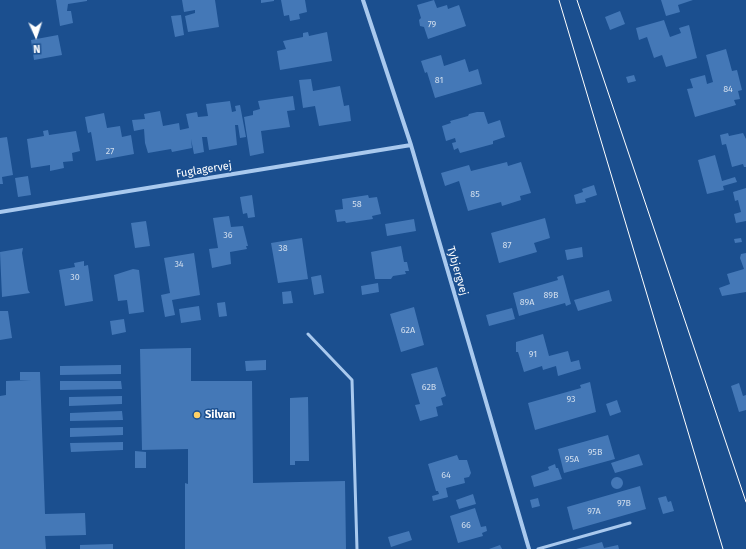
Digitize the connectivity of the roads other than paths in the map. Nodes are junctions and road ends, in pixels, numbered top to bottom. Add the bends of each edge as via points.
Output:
1 (363, 0) edge
2 (411, 145) junction
3 (0, 212) edge
4 (308, 334) dead end
5 (630, 523) dead end
6 (357, 549) edge
7 (529, 549) edge
8 (538, 549) edge

1 - 2 street, Tybjergvej
2 - 3 street, Fuglagervej
2 - 7 street, Tybjergvej
4 - 6 lane via 352,380
5 - 8 lane

